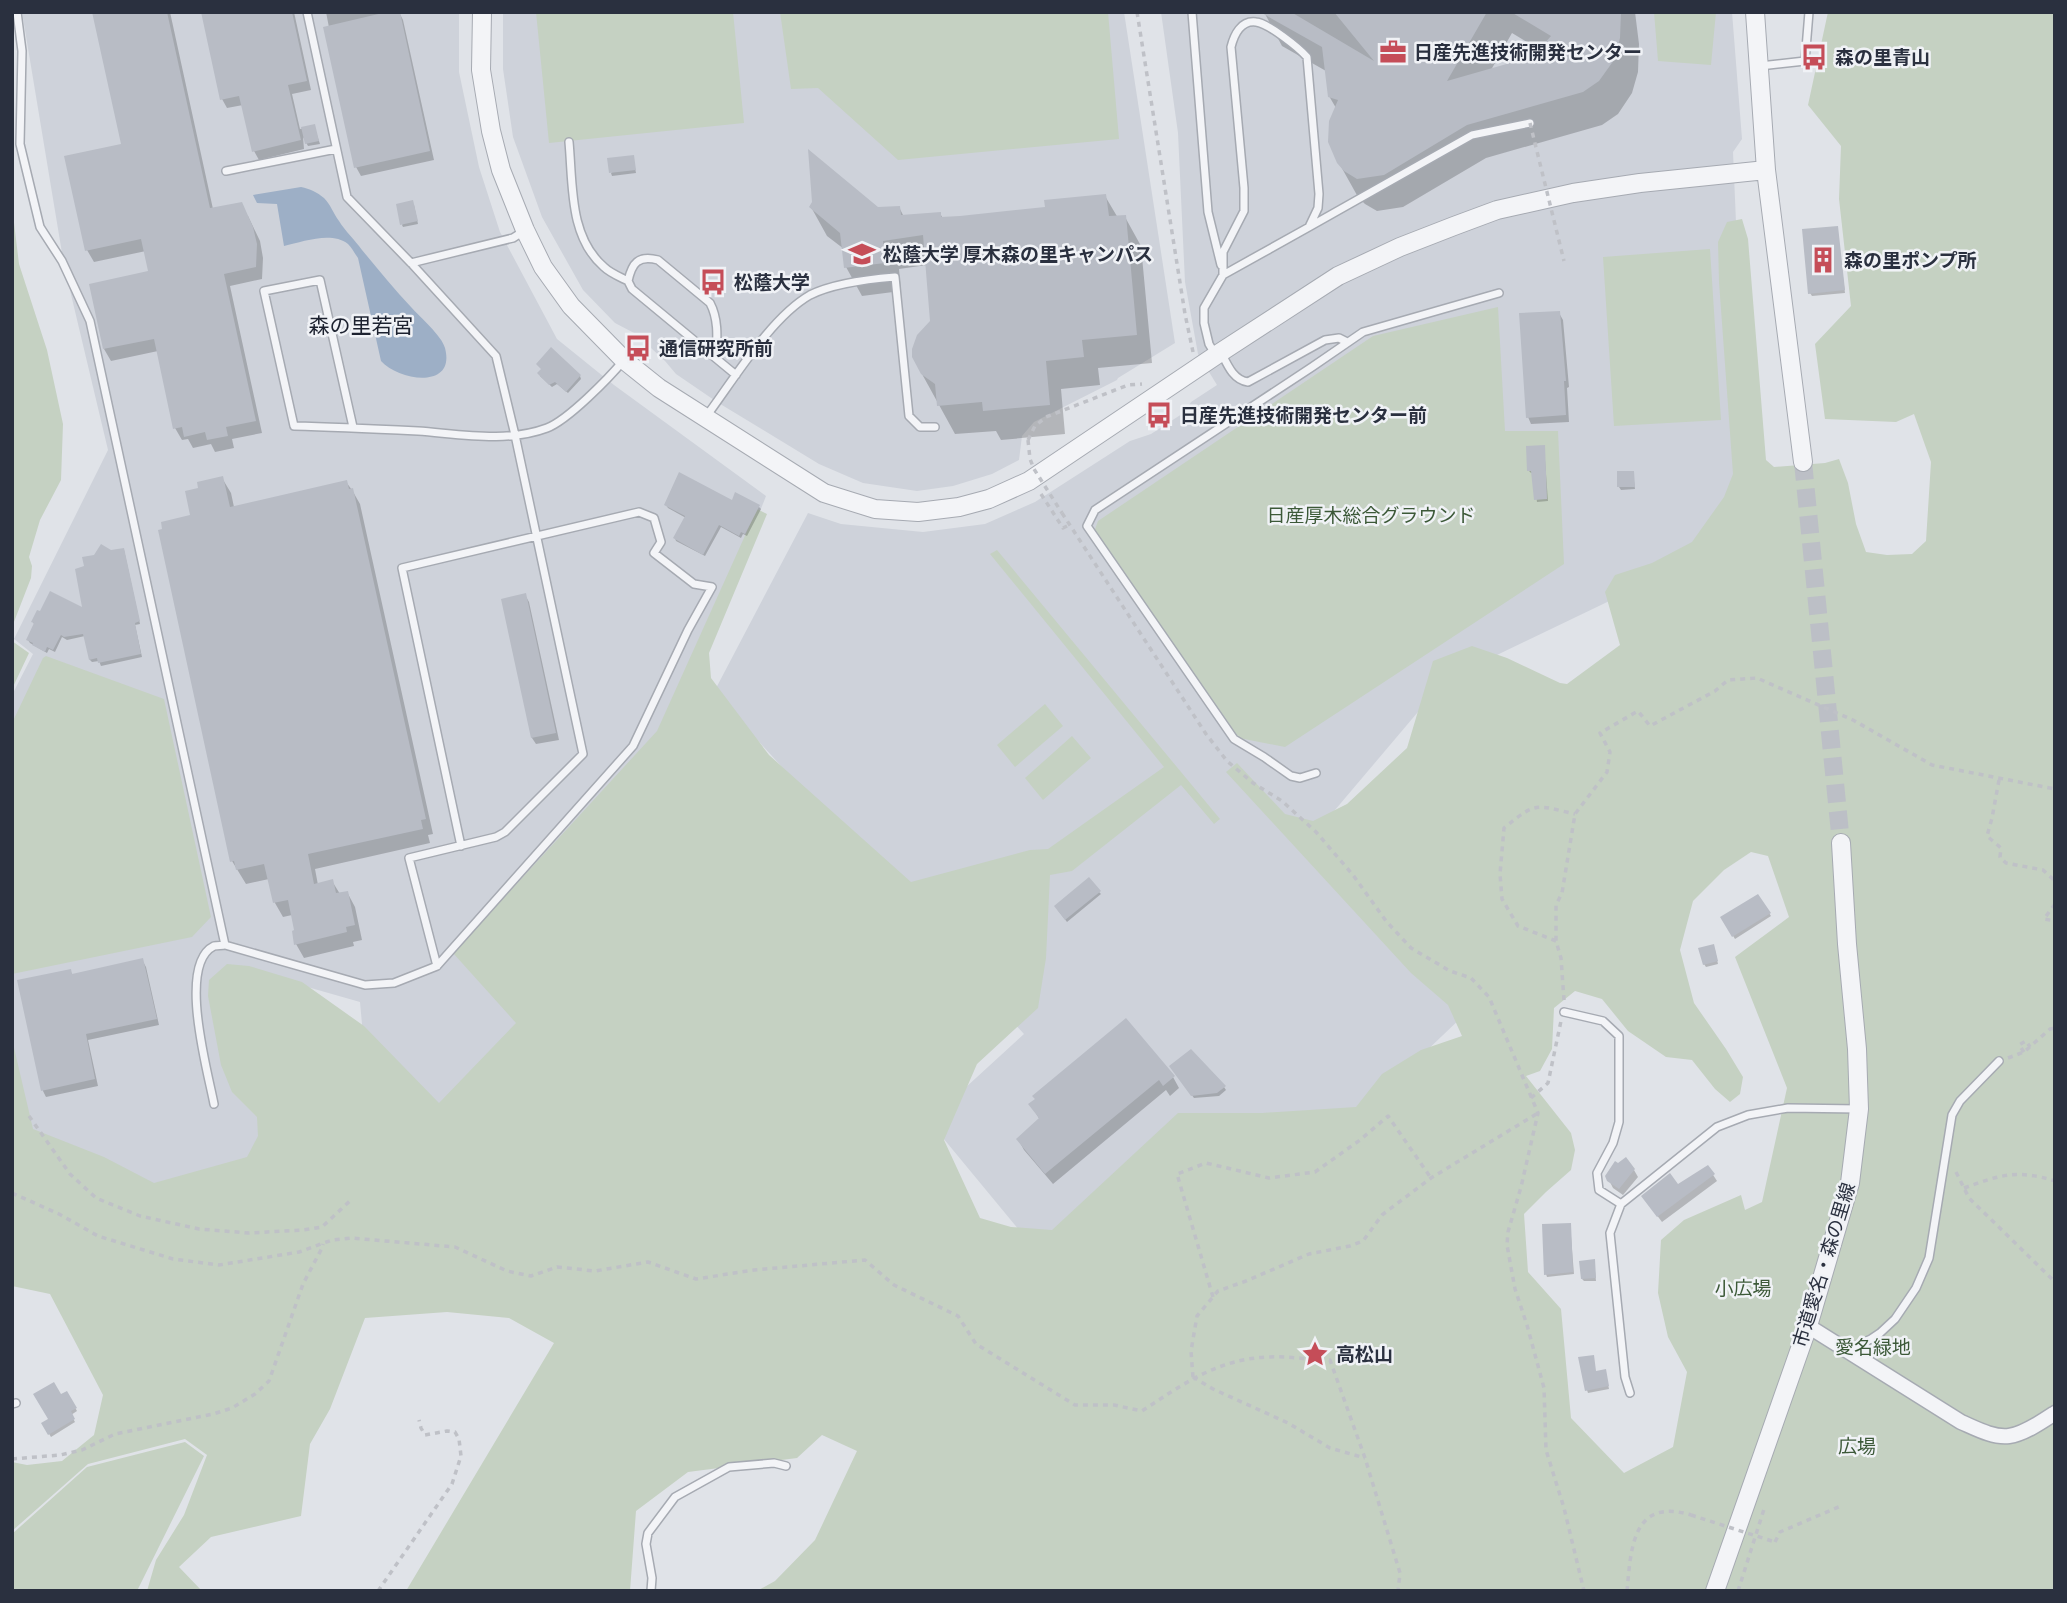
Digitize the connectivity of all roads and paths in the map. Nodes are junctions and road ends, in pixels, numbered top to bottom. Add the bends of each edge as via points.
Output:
1 (17, 12) edge
2 (307, 12) edge
3 (482, 12) edge
4 (1137, 12) edge
5 (1192, 12) edge
6 (1755, 12) edge
7 (1808, 12) edge
8 (15, 24) edge
9 (1759, 67) junction
10 (1530, 123) joint
11 (569, 142) dead end
12 (335, 149) junction
13 (1766, 170) junction
14 (226, 172) dead end
15 (1309, 227) junction
16 (525, 230) junction
17 (1564, 261) dead end
18 (411, 263) junction
19 (1223, 275) junction
20 (628, 281) junction
21 (1499, 293) dead end
22 (1346, 342) junction
23 (1218, 353) junction
24 (1194, 354) dead end
25 (716, 358) junction
26 (624, 360) junction
27 (736, 375) junction
28 (1147, 383) dead end
29 (705, 418) junction
30 (353, 427) junction
31 (935, 427) dead end
32 (515, 435) junction
33 (1803, 462) tunnel mouth
34 (1038, 491) dead end
35 (1062, 513) dead end
36 (1069, 525) dead end
37 (536, 536) junction
38 (1316, 773) dead end
39 (1999, 780) junction
40 (2055, 789) edge
41 (1575, 814) junction
42 (1305, 821) dead end
43 (1841, 843) tunnel mouth
44 (461, 846) junction
45 (2055, 881) edge
46 (2055, 904) edge
47 (2055, 921) edge
48 (1556, 942) junction
49 (225, 945) junction
50 (436, 966) junction
51 (1564, 1012) junction
52 (2055, 1028) edge
53 (2030, 1047) junction
54 (2024, 1052) junction
55 (2000, 1061) joint
56 (1531, 1098) junction
57 (214, 1104) dead end
58 (1859, 1109) junction
59 (1538, 1113) junction
60 (29, 1116) dead end
61 (1946, 1151) junction
62 (1431, 1178) junction
63 (2055, 1181) edge
64 (1964, 1188) junction
65 (12, 1193) edge
66 (352, 1199) dead end
67 (1621, 1204) junction
68 (323, 1244) junction
69 (2055, 1282) edge
70 (1213, 1297) junction
71 (1808, 1326) junction
72 (1846, 1350) junction
73 (1193, 1377) junction
74 (1630, 1393) dead end
75 (2055, 1413) edge
76 (419, 1420) dead end
77 (1365, 1458) junction
78 (12, 1459) edge
79 (786, 1466) dead end
80 (1843, 1505) dead end
81 (378, 1591) edge
82 (651, 1591) edge
83 (1398, 1591) edge
84 (1584, 1591) edge
85 (1627, 1591) edge
86 (1715, 1591) edge

1 - 8 lane
2 - 12 lane
3 - 16 street via 481,70 491,131
4 - 24 path
5 - 19 lane via 1208,212
6 - 9 street
7 - 9 lane via 1805,61
8 - 49 lane via 22,51 20,144 40,227 90,321
9 - 13 street
10 - 15 lane via 1472,135
10 - 17 path, bridge
11 - 20 lane via 579,232 605,269
12 - 14 lane
12 - 18 lane via 347,197
13 - 23 street via 1595,190 1497,210 1338,276
13 - 33 street
15 - 19 lane
15 - 19 lane via 1319,194 1307,57 1284,37 1257,22 1246,23 1234,33 1231,47 1244,211 1223,252
16 - 18 lane via 513,238
16 - 26 street via 570,306
18 - 32 lane via 496,356
19 - 23 lane via 1204,308 1209,344
20 - 25 lane
20 - 25 lane via 631,269 648,258 658,260 703,296 715,313
21 - 22 lane via 1382,325
22 - 23 lane via 1325,340 1248,382 1237,377
22 - 38 lane via 1095,510 1087,526 1234,739 1291,776
23 - 29 street via 1029,481 959,507 918,512 875,509 824,493
25 - 27 lane
26 - 29 street
26 - 32 lane via 550,427
27 - 29 lane
27 - 31 lane via 786,313 812,294 862,280 895,277 909,416 920,426
28 - 35 path, bridge via 1128,385 1046,417 1035,426 1028,440 1030,459
30 - 30 lane via 294,426 264,291 320,280
30 - 32 lane
32 - 37 lane
34 - 36 path via 1063,528
37 - 44 lane via 583,754 505,832
37 - 44 lane via 402,568
37 - 50 lane via 639,512 654,518 661,542 654,553 694,584 712,587 634,746
39 - 40 path
39 - 41 path via 1932,765 1853,720 1757,678 1728,680 1650,726 1638,711 1600,733 1610,752 1607,772
39 - 45 path via 1987,836 2001,848 2000,857 2006,863 2043,870
41 - 48 path via 1556,905
41 - 48 path via 1538,806 1504,828 1502,899 1518,926
42 - 56 path via 1411,948 1471,978 1489,997
43 - 58 street, 市道愛名・森の里線
44 - 50 lane via 409,858
46 - 47 path via 2044,919
48 - 51 path
49 - 50 lane via 365,985 394,982
49 - 57 lane via 214,946 203,958 195,1004
51 - 56 path via 1548,1083
51 - 67 lane via 1603,1021 1619,1036 1619,1122 1614,1143 1597,1172 1599,1190
52 - 53 path
53 - 54 path
53 - 54 path via 2026,1041 2019,1045
54 - 55 path
55 - 61 lane via 1960,1101 1952,1115
56 - 59 path
58 - 67 lane via 1788,1108 1748,1115 1717,1127
58 - 71 street, 市道愛名・森の里線 via 1850,1183
59 - 62 path
59 - 84 path via 1507,1245 1544,1388 1546,1450
60 - 66 path via 70,1174 96,1198 140,1216 199,1229 249,1233 303,1230 321,1227
61 - 64 path
61 - 72 lane via 1929,1258 1916,1288 1880,1333
62 - 70 path via 1382,1215 1363,1241 1309,1254
62 - 70 path via 1388,1116 1315,1172 1269,1178 1206,1163 1177,1174
63 - 64 path via 2014,1173
64 - 69 path
65 - 68 path via 98,1236 173,1259 219,1265
67 - 74 lane via 1610,1233
68 - 73 path via 351,1238 455,1247 507,1271 531,1276 557,1267 596,1271 648,1262 696,1279 865,1260 894,1285 958,1315 976,1345 1075,1405 1142,1410
68 - 78 path via 303,1284 269,1381 255,1394 232,1408 115,1434 82,1450
70 - 73 path via 1197,1316 1191,1351
71 - 72 street
71 - 86 street, 市道愛名・森の里線
72 - 75 street via 1983,1432 2009,1436
73 - 77 path via 1330,1448
73 - 77 path via 1237,1360 1330,1360
76 - 81 path via 425,1435 455,1432 461,1456 452,1484
77 - 83 path via 1400,1573
79 - 82 lane via 729,1467 675,1497 648,1533
80 - 85 path, bridge via 1780,1532 1776,1542 1678,1511 1655,1514 1638,1528

